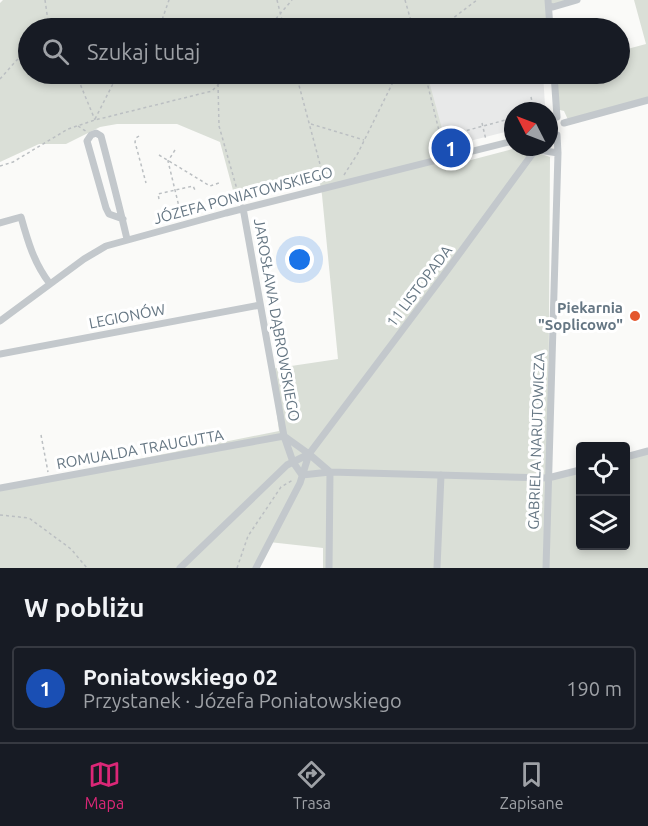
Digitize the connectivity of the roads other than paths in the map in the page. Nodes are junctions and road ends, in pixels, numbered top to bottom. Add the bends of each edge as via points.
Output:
1 (577, 0) edge
2 (548, 3) edge
3 (549, 18) edge
4 (554, 84) edge
5 (648, 99) edge
6 (553, 102) edge
7 (558, 119) edge
8 (564, 123) junction
9 (558, 132) edge
10 (504, 143) edge
11 (531, 156) edge
12 (558, 156) edge
13 (243, 208) junction
14 (123, 219) junction
15 (0, 223) edge
16 (127, 239) junction
17 (50, 284) junction
18 (260, 305) junction
19 (0, 321) edge
20 (0, 354) edge
21 (284, 436) junction
22 (648, 451) edge
23 (309, 453) junction
24 (630, 456) edge
25 (293, 462) junction
26 (576, 471) edge
27 (330, 472) junction
28 (302, 475) junction
29 (441, 475) junction
30 (548, 478) junction
31 (0, 488) edge
32 (180, 568) edge
33 (256, 568) edge
34 (329, 568) edge
35 (437, 568) edge
36 (546, 568) edge

1 - 2 street via 553,7
2 - 3 street
4 - 6 street
5 - 8 street
7 - 8 street
8 - 9 street, GABRIELA NARUTOWICZA via 563,131
10 - 13 street, JÓZEFA PONIATOWSKIEGO
11 - 23 street, 11 LISTOPADA
12 - 30 street, GABRIELA NARUTOWICZA
13 - 16 street, JÓZEFA PONIATOWSKIEGO
13 - 18 street, JAROSŁAWA DĄBROWSKIEGO
14 - 14 street via 101,136 96,133 87,141 106,208
14 - 16 street
15 - 17 street via 21,217 30,250
16 - 17 street, JÓZEFA PONIATOWSKIEGO via 106,246
17 - 19 street, JÓZEFA PONIATOWSKIEGO
18 - 20 street, LEGIONÓW
18 - 21 street, JAROSŁAWA DĄBROWSKIEGO
21 - 23 street, JAROSŁAWA DĄBROWSKIEGO
21 - 25 street, JAROSŁAWA DĄBROWSKIEGO
21 - 31 street, ROMUALDA TRAUGUTTA
22 - 24 street
23 - 25 street
23 - 27 street, JAROSŁAWA DĄBROWSKIEGO
23 - 28 street
25 - 28 street, JAROSŁAWA DĄBROWSKIEGO
25 - 32 street
26 - 30 street
27 - 28 street
27 - 29 street
27 - 34 street
28 - 33 street
29 - 30 street
29 - 35 street
30 - 36 street, GABRIELA NARUTOWICZA

